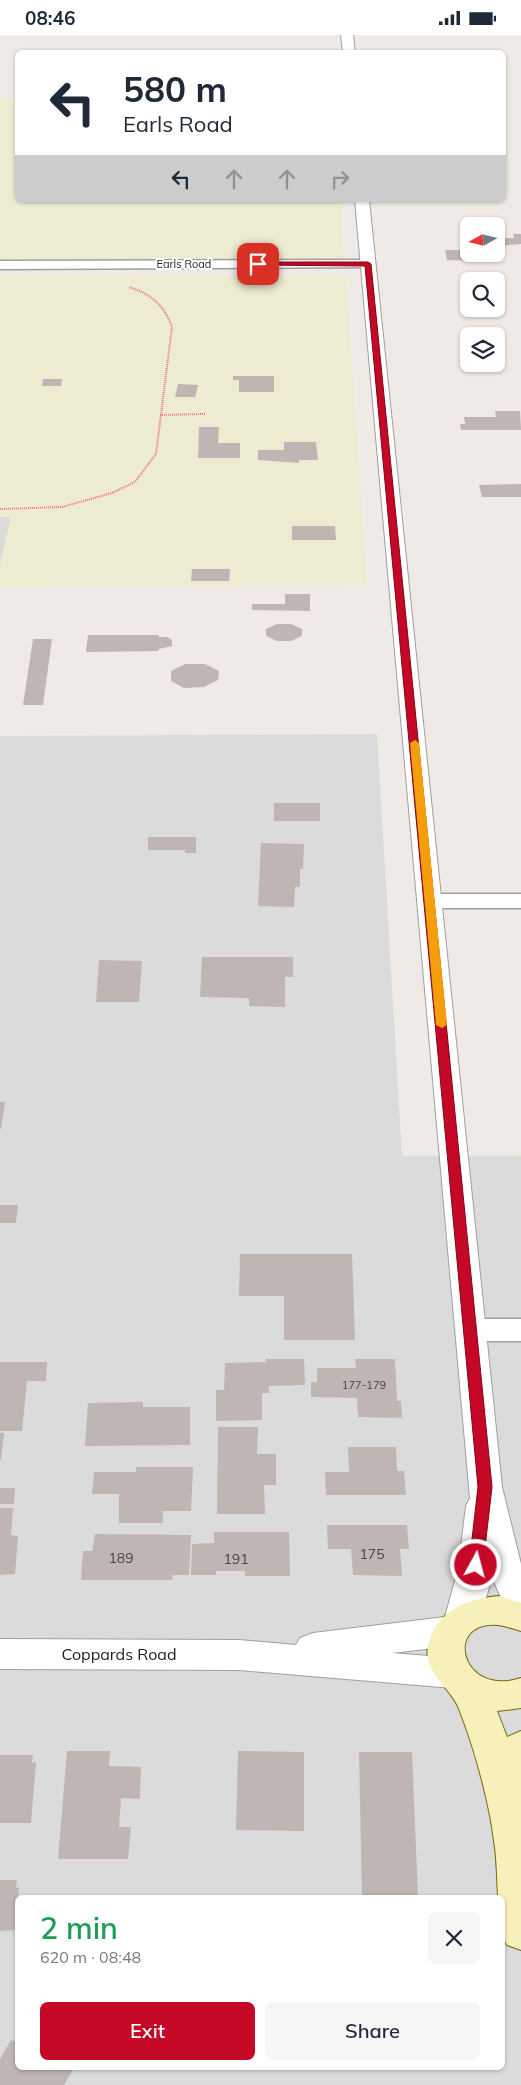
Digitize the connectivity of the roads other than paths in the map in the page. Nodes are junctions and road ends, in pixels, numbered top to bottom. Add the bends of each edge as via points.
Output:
1 (347, 35) edge
2 (349, 50) edge
3 (362, 202) edge
4 (368, 264) junction
5 (0, 265) edge
6 (430, 901) junction
7 (521, 901) edge
8 (471, 1330) junction
9 (521, 1330) edge
10 (485, 1487) junction
11 (521, 1604) edge
12 (521, 1617) edge
13 (456, 1625) junction
14 (0, 1654) edge
15 (239, 1655) junction
16 (461, 1681) junction
17 (521, 1693) edge
18 (521, 1747) edge
19 (514, 1840) junction
20 (521, 1932) edge

1 - 2 street
3 - 4 street
4 - 5 street, Earls Road
4 - 6 street
6 - 7 street
6 - 8 street
8 - 9 street
8 - 10 street
10 - 11 street via 503,1563
10 - 13 street via 476,1569
12 - 13 main road via 494,1611 477,1613
13 - 15 street, Coppards Road via 379,1641
13 - 16 main road via 445,1644 446,1659
14 - 15 street, Coppards Road
15 - 16 street, Coppards Road
16 - 17 main road via 485,1694
16 - 19 main road via 490,1741
18 - 19 main road
19 - 20 main road

